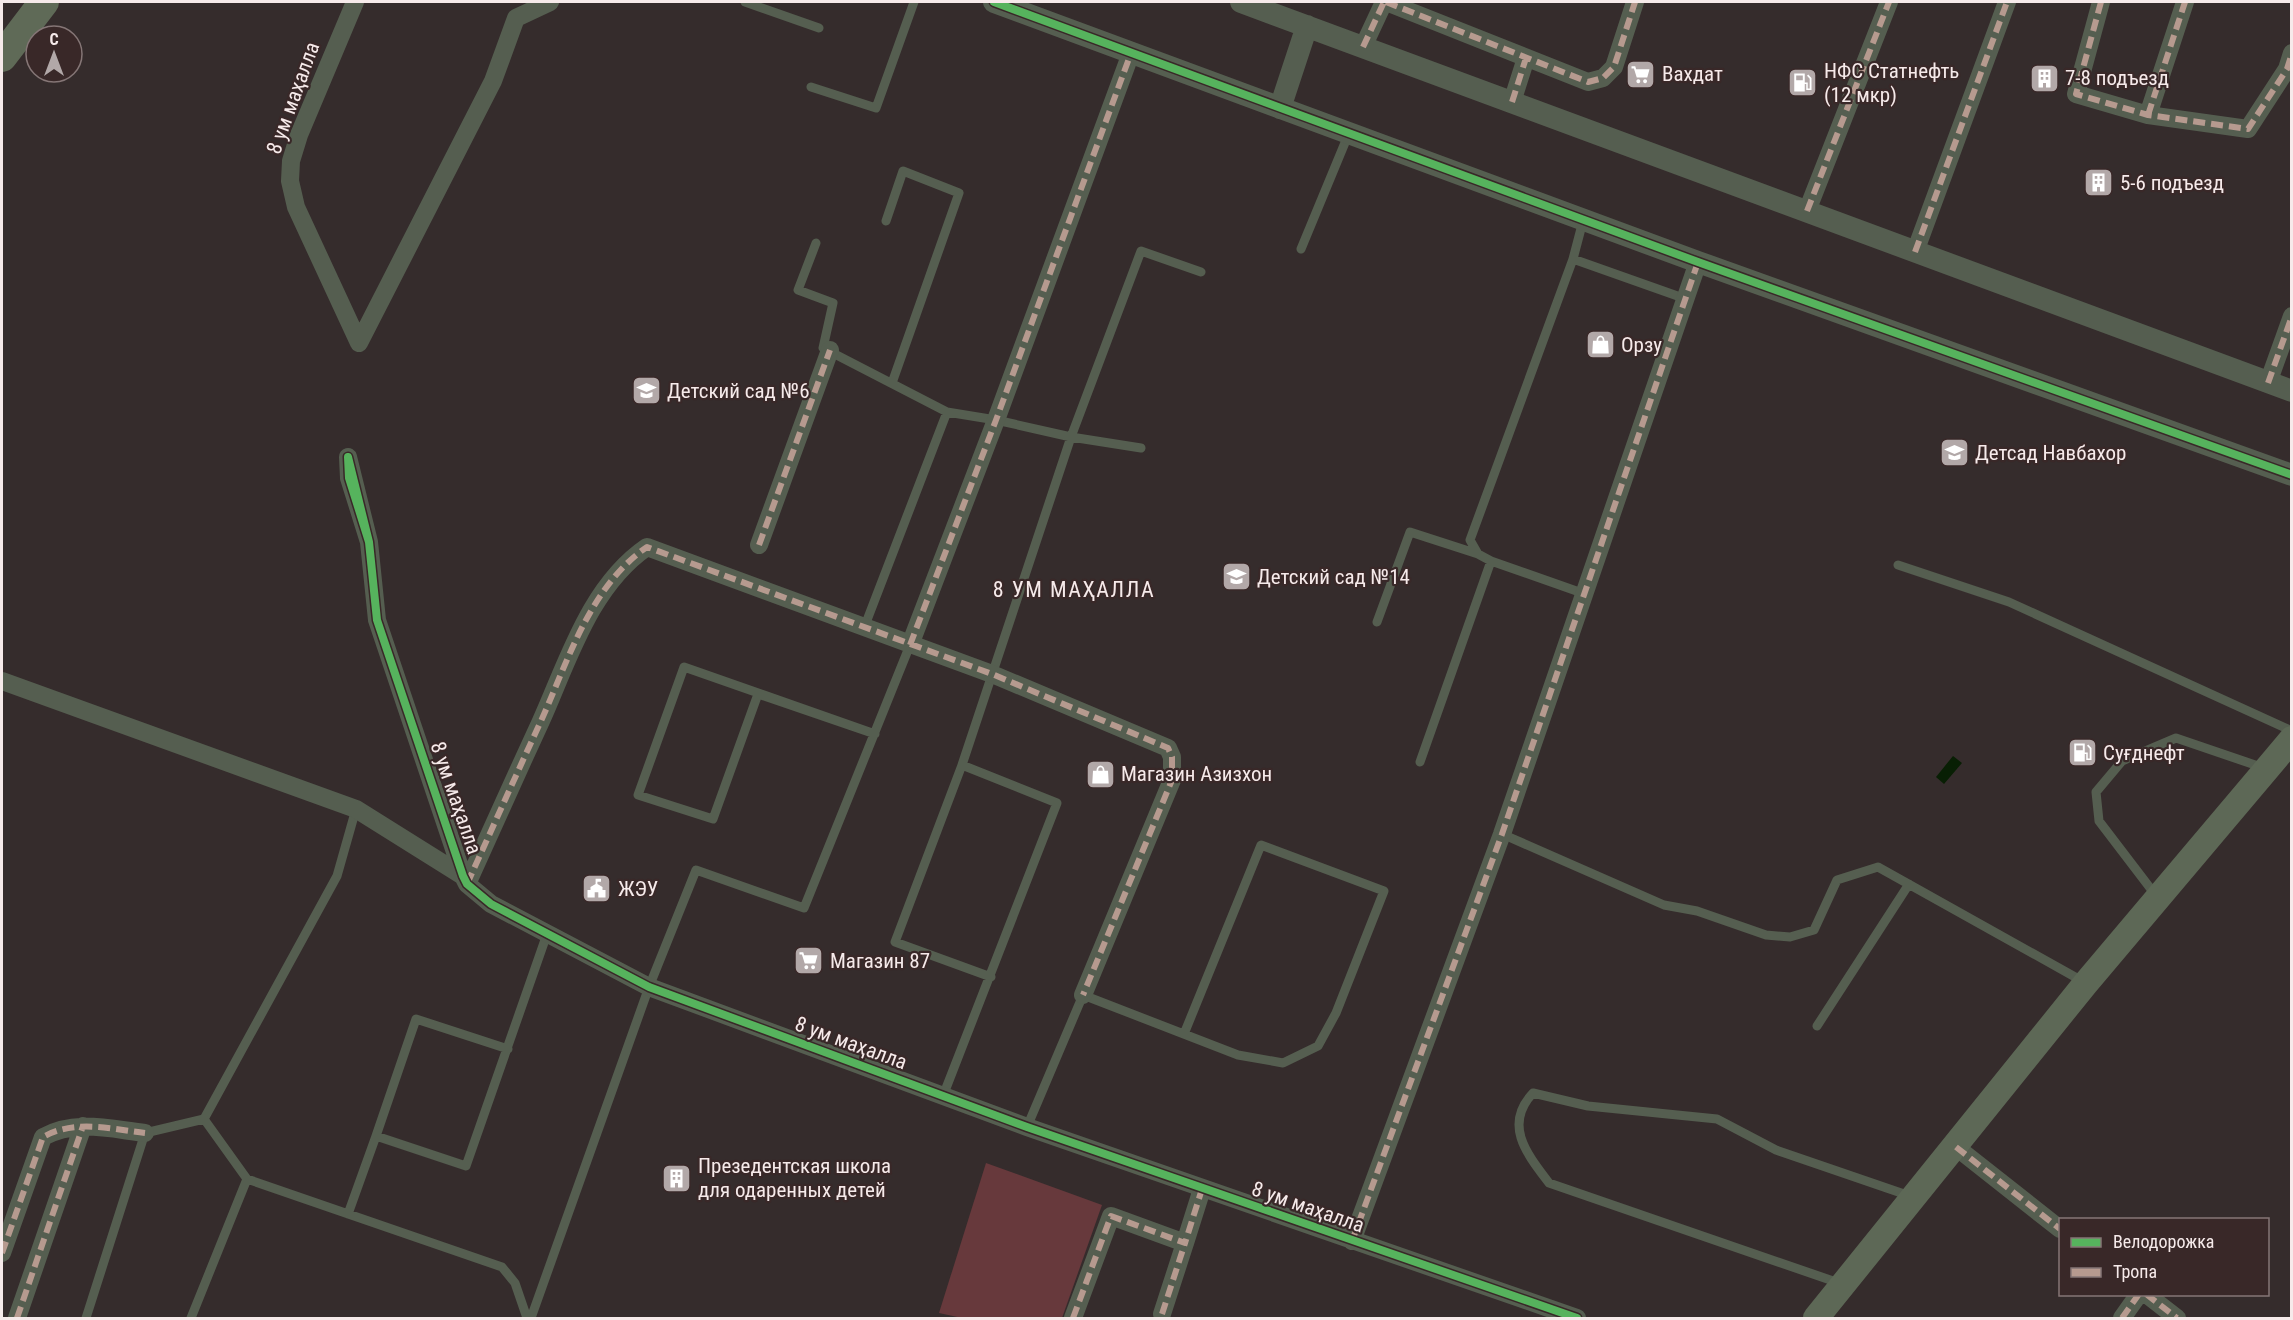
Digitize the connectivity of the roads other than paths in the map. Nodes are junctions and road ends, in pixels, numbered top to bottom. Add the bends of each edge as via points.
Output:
1 (44, 2) edge
2 (355, 2) edge
3 (550, 2) edge
4 (745, 2) edge
5 (914, 2) edge
6 (994, 2) edge
7 (1241, 2) edge
8 (1385, 2) edge
9 (1635, 2) edge
10 (1889, 2) edge
11 (2007, 2) edge
12 (2101, 2) edge
13 (2185, 2) edge
14 (1307, 26) junction
15 (819, 28) dead end
16 (1363, 47) junction
17 (1131, 53) junction
18 (2292, 53) edge
19 (2, 57) edge
20 (1526, 58) junction
21 (811, 87) dead end
22 (1512, 102) junction
23 (1280, 108) junction
24 (2148, 115) junction
25 (1348, 133) junction
26 (1807, 211) junction
27 (1583, 219) junction
28 (885, 221) dead end
29 (816, 243) dead end
30 (1300, 249) dead end
31 (1915, 252) junction
32 (1573, 259) junction
33 (1698, 262) junction
34 (1201, 272) dead end
35 (1686, 299) junction
36 (2292, 316) edge
37 (830, 350) junction
38 (892, 383) junction
39 (2268, 383) junction
40 (2292, 391) edge
41 (947, 412) junction
42 (996, 420) junction
43 (1071, 437) junction
44 (1141, 448) dead end
45 (2292, 475) edge
46 (369, 542) dead end
47 (759, 546) dead end
48 (1478, 554) junction
49 (1491, 561) junction
50 (1898, 565) dead end
51 (1586, 594) junction
52 (1377, 622) dead end
53 (864, 627) junction
54 (910, 645) junction
55 (992, 674) junction
56 (2, 681) edge
57 (2292, 731) edge
58 (875, 734) junction
59 (2292, 739) edge
60 (1420, 762) dead end
61 (962, 765) junction
62 (2266, 769) junction
63 (356, 809) junction
64 (1502, 834) junction
65 (465, 880) junction
66 (1909, 884) junction
67 (2159, 899) junction
68 (547, 934) junction
69 (991, 977) junction
70 (2086, 983) junction
71 (649, 987) junction
72 (1083, 994) junction
73 (1817, 1026) dead end
74 (1184, 1034) junction
75 (508, 1049) junction
76 (943, 1096) junction
77 (204, 1119) junction
78 (83, 1126) junction
79 (1027, 1127) junction
80 (145, 1133) junction
81 (376, 1136) junction
82 (1956, 1147) junction
83 (246, 1179) junction
84 (1202, 1189) junction
85 (1913, 1197) junction
86 (348, 1214) junction
87 (2059, 1227) edge
88 (1352, 1241) junction
89 (1185, 1243) junction
90 (2, 1253) edge
91 (1844, 1285) junction
92 (2138, 1296) edge
93 (2148, 1296) edge
94 (1166, 1317) edge
95 (17, 1318) edge
96 (86, 1318) edge
97 (191, 1318) edge
98 (529, 1318) edge
99 (1073, 1318) edge
100 (1577, 1318) edge
101 (1816, 1318) edge
102 (2122, 1318) edge
103 (2177, 1318) edge

1 - 19 highway
2 - 3 street, 8 ум маҳалла via 299,135 290,181 296,207 359,343 493,81 516,18
4 - 15 lane
5 - 21 lane via 876,108
6 - 17 street
7 - 14 street
8 - 16 street
8 - 20 street
9 - 20 street via 1614,67 1603,78 1588,82
10 - 26 street
11 - 31 street
12 - 24 street via 2076,94
13 - 24 street
14 - 16 street
14 - 23 street
16 - 22 street
17 - 23 street
17 - 42 street
18 - 24 street via 2287,69 2248,129
20 - 22 street
22 - 26 street
23 - 25 street
25 - 27 street
25 - 30 lane
26 - 31 street
27 - 32 lane
27 - 33 street
28 - 38 lane via 903,171 959,194
29 - 37 lane via 798,290 833,303 824,348
31 - 39 street
32 - 35 lane
32 - 48 lane via 1470,540
33 - 35 street
33 - 45 street
34 - 43 lane via 1141,251
35 - 51 street
36 - 39 street
37 - 38 lane
37 - 47 street
38 - 41 lane
39 - 40 street
41 - 42 lane
41 - 53 lane
42 - 43 lane
42 - 54 street
43 - 44 lane
43 - 55 lane
46 - 65 street, 8 ум маҳалла via 377,620
48 - 49 lane
48 - 52 lane via 1410,532
49 - 51 lane
49 - 60 lane
50 - 57 lane via 2009,602
51 - 64 street
53 - 54 street
53 - 65 street via 746,580 647,547 629,559 608,582
54 - 55 street
54 - 58 lane
55 - 61 lane
55 - 72 street via 1168,748 1172,757 1172,780
56 - 63 street
58 - 58 lane via 684,667 638,795 713,819 758,694
58 - 71 lane via 804,908 696,870
59 - 62 main road
61 - 69 lane via 1057,803
61 - 69 lane via 895,942
62 - 67 main road
62 - 67 lane via 2176,738 2122,761 2096,792 2099,821
63 - 65 street
63 - 77 lane via 337,876
64 - 66 lane via 1664,905 1697,910 1766,935 1790,937 1814,930 1837,879 1878,867
64 - 88 street
65 - 68 street, 8 ум маҳалла via 490,904
66 - 70 lane
66 - 73 lane
67 - 70 main road
68 - 71 street, 8 ум маҳалла
68 - 75 lane
69 - 76 lane
70 - 82 main road
71 - 76 street, 8 ум маҳалла
71 - 98 lane
72 - 74 lane
72 - 79 lane
74 - 74 lane via 1238,1055 1283,1063 1318,1046 1336,1012 1384,891 1261,844
75 - 81 lane via 466,1166
75 - 81 lane via 416,1019
76 - 79 street, 8 ум маҳалла
77 - 80 lane
77 - 83 lane
78 - 80 street
78 - 90 street via 68,1126 43,1137
78 - 95 street
79 - 84 street, 8 ум маҳалла
80 - 96 lane
81 - 86 lane
82 - 85 main road
82 - 87 street
83 - 86 lane
83 - 97 lane
84 - 88 street, 8 ум маҳалла
84 - 89 street
85 - 91 main road
85 - 91 lane via 1776,1150 1717,1119 1588,1106 1533,1093 1524,1103 1518,1115 1524,1150 1549,1183
86 - 98 lane via 502,1267 515,1283
88 - 100 street, 8 ум маҳалла
89 - 94 street
89 - 99 street via 1111,1216
91 - 101 main road
92 - 102 street
93 - 103 street

